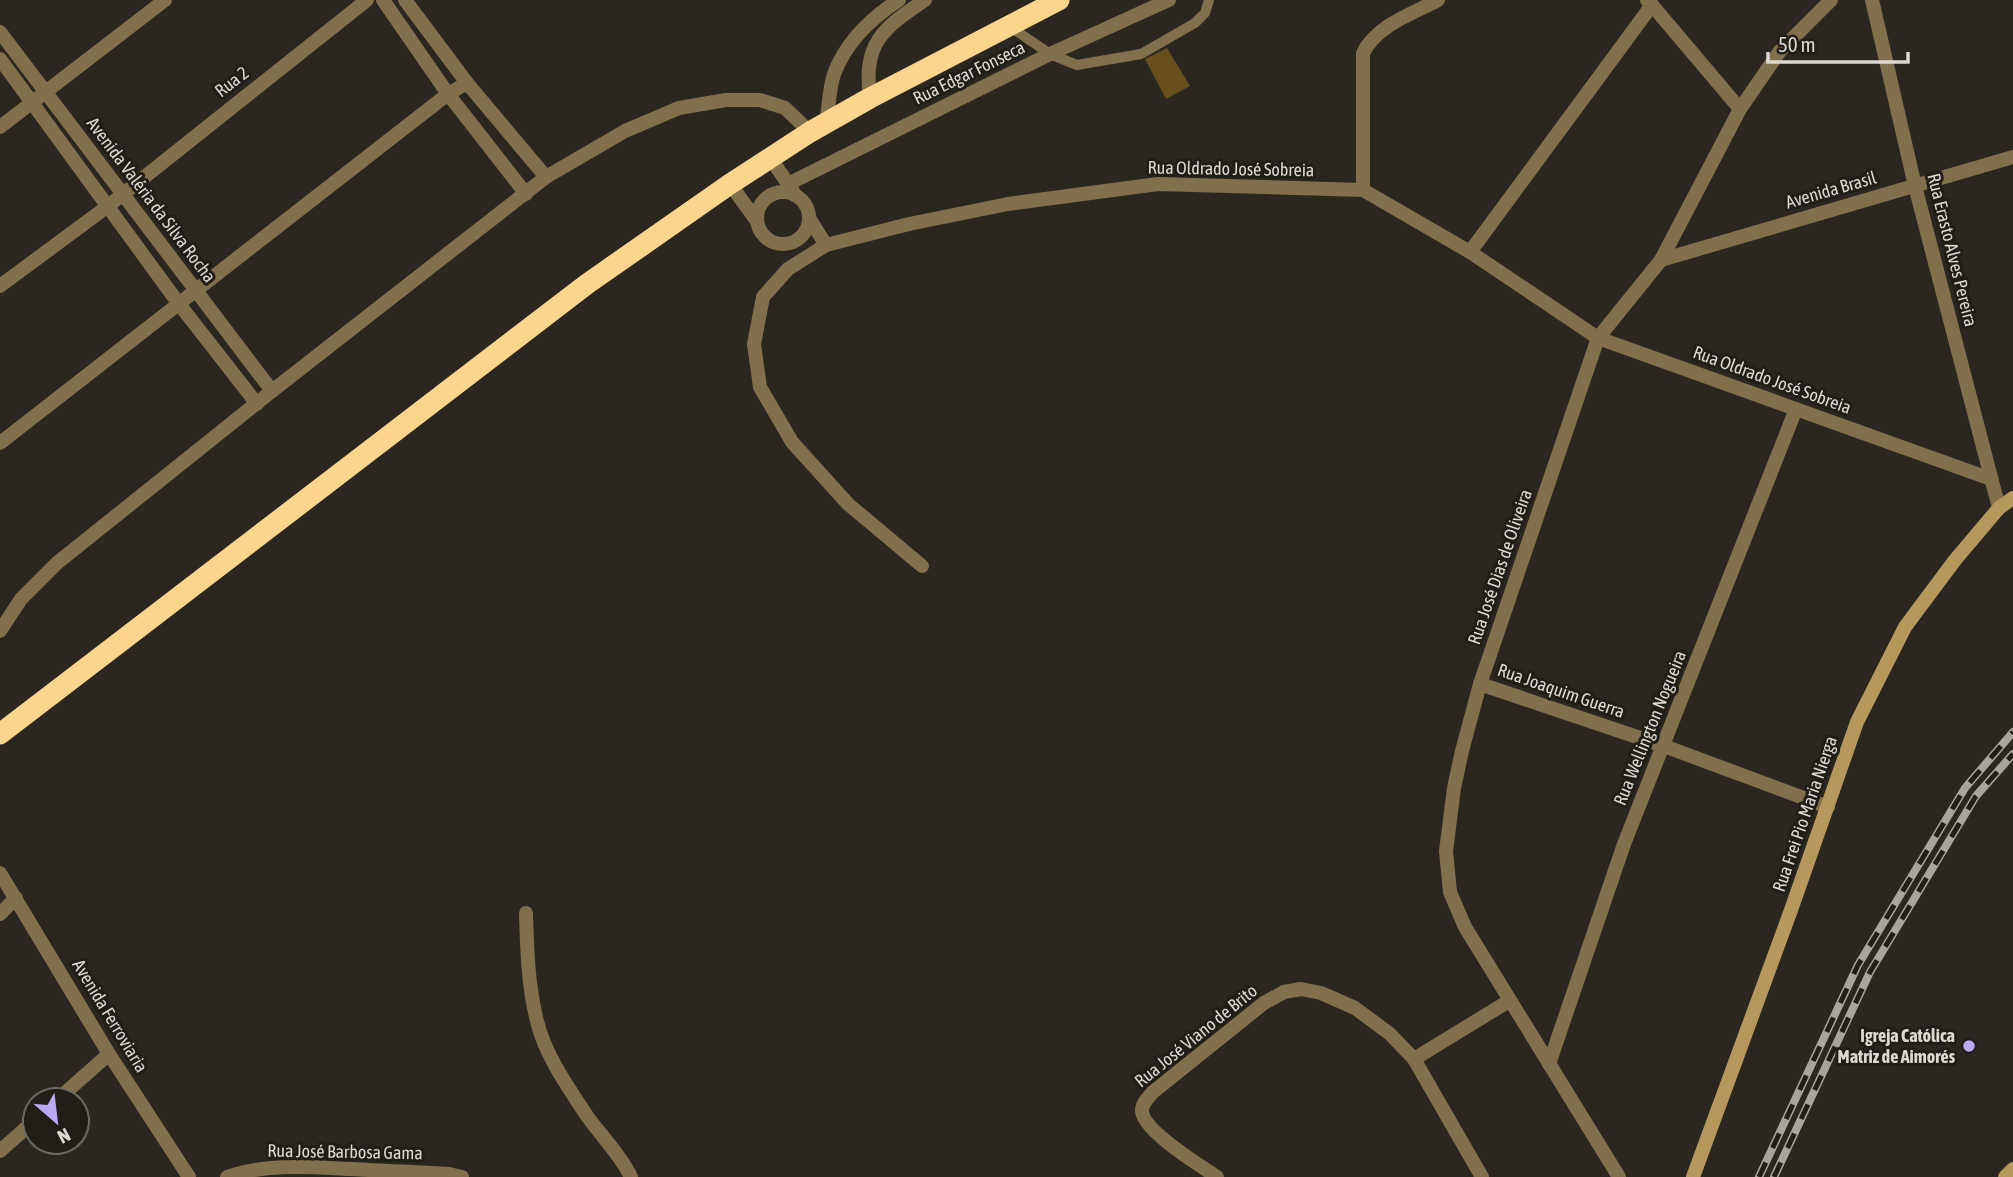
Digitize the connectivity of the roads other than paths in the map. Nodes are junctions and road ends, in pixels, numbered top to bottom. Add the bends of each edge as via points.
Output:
1 (166, 0) edge
2 (367, 0) edge
3 (383, 0) edge
4 (405, 0) edge
5 (899, 0) edge
6 (925, 0) edge
7 (1059, 0) edge
8 (1169, 0) edge
9 (1209, 0) edge
10 (1438, 0) edge
11 (1831, 0) edge
12 (1872, 0) edge
13 (1650, 3) edge
14 (1009, 26) junction
15 (0, 32) edge
16 (1050, 54) junction
17 (0, 59) edge
18 (467, 83) junction
19 (46, 91) junction
20 (448, 94) junction
21 (870, 99) junction
22 (32, 102) junction
23 (1740, 109) junction
24 (0, 127) edge
25 (818, 128) junction
26 (2013, 157) edge
27 (771, 159) junction
28 (546, 177) junction
29 (730, 184) junction
30 (1915, 186) junction
31 (792, 190) junction
32 (1363, 190) junction
33 (121, 194) junction
34 (526, 194) junction
35 (108, 205) junction
36 (809, 218) junction
37 (757, 221) junction
38 (770, 241) junction
39 (826, 245) junction
40 (1470, 252) junction
41 (1661, 260) junction
42 (789, 269) junction
43 (0, 286) edge
44 (195, 291) junction
45 (179, 303) junction
46 (1598, 338) junction
47 (272, 391) junction
48 (257, 404) junction
49 (1796, 409) junction
50 (0, 443) edge
51 (1991, 479) junction
52 (2013, 498) edge
53 (1998, 508) junction
54 (922, 566) dead end
55 (0, 631) edge
56 (1480, 684) junction
57 (0, 734) edge
58 (1664, 746) junction
59 (1828, 807) junction
60 (0, 873) edge
61 (16, 898) junction
62 (526, 913) dead end
63 (0, 914) edge
64 (1509, 1001) junction
65 (109, 1054) junction
66 (1414, 1059) junction
67 (1549, 1064) junction
68 (73, 1086) edge
69 (21, 1132) edge
70 (0, 1151) edge
71 (2013, 1169) edge
72 (453, 1176) edge
73 (189, 1177) edge
74 (227, 1177) edge
75 (631, 1177) edge
76 (1217, 1177) edge
77 (1482, 1177) edge
78 (1619, 1177) edge
79 (1693, 1177) edge
80 (2005, 1177) edge

1 - 19 street
2 - 33 street, Rua 2
3 - 20 street
4 - 18 street
5 - 25 street via 863,28 846,49 833,75
6 - 21 street via 880,36 869,56
7 - 14 highway
8 - 16 street, Rua Edgar Fonseca
9 - 16 lane via 1195,23 1141,54 1077,65
10 - 32 street via 1378,32 1363,53
11 - 23 street, Rua José Dias de Oliveira via 1780,51
12 - 30 street, Rua Erasto Alves Pereira
13 - 23 street
13 - 40 street
14 - 16 lane
14 - 21 highway
15 - 19 street, Avenida Valéria da Silva Rocha
16 - 31 street, Rua Edgar Fonseca
17 - 22 street, Avenida Valéria da Silva Rocha
18 - 20 street
18 - 28 street
19 - 22 street
19 - 33 street, Avenida Valéria da Silva Rocha
20 - 34 street
20 - 44 street
21 - 25 highway
22 - 24 street
22 - 35 street, Avenida Valéria da Silva Rocha
23 - 41 street, Rua José Dias de Oliveira
25 - 27 highway
25 - 28 street via 785,108 760,100 678,108 625,131
26 - 30 street, Avenida Brasil
27 - 29 highway
27 - 31 street
28 - 34 street
29 - 37 street
29 - 57 highway via 587,284
30 - 41 street, Avenida Brasil
30 - 51 street, Rua Erasto Alves Pereira
31 - 36 street via 803,201
31 - 37 street via 766,199
32 - 39 street, Rua Oldrado José Sobreia via 1158,184 1008,204
32 - 40 street, Rua Oldrado José Sobreia
33 - 35 street, Rua 2
33 - 44 street, Avenida Valéria da Silva Rocha
34 - 47 street
35 - 43 street, Rua 2
35 - 45 street, Avenida Valéria da Silva Rocha
36 - 38 street via 796,240
36 - 39 street
37 - 38 street
38 - 42 street
39 - 42 street, Rua Oldrado José Sobreia
40 - 46 street, Rua Oldrado José Sobreia
41 - 46 street, Rua José Dias de Oliveira
42 - 54 street, Rua Oldrado José Sobreia via 763,297 754,344 760,387 792,442 848,504
44 - 45 street
44 - 47 street, Avenida Valéria da Silva Rocha
45 - 48 street, Avenida Valéria da Silva Rocha
45 - 50 street
46 - 49 street, Rua Oldrado José Sobreia
46 - 56 street, Rua José Dias de Oliveira
47 - 48 street
48 - 55 street via 57,562 21,599
49 - 51 street, Rua Oldrado José Sobreia
49 - 58 street, Rua Wellington Nogueira
51 - 53 street, Rua Erasto Alves Pereira
52 - 53 street, Rua Frei Pio Maria Nierga
53 - 59 street, Rua Frei Pio Maria Nierga via 1905,627 1857,722
56 - 58 street, Rua Joaquim Guerra
56 - 64 street, Rua José Dias de Oliveira via 1454,788 1446,851 1450,892
58 - 59 street, Rua Joaquim Guerra
58 - 67 street, Rua Wellington Nogueira via 1624,844
59 - 79 street, Rua Frei Pio Maria Nierga
60 - 61 street, Avenida Ferroviaria
61 - 63 street
61 - 65 street, Avenida Ferroviaria
62 - 75 street via 528,969 537,1023 556,1066
64 - 66 street
64 - 67 street, Rua José Dias de Oliveira
65 - 68 street
65 - 73 street, Avenida Ferroviaria
66 - 76 street, Rua José Viano de Brito via 1355,1008 1321,993 1301,989 1264,1003 1153,1092 1142,1108 1142,1115 1159,1136
66 - 77 street
67 - 78 street, Rua José Dias de Oliveira
69 - 70 street
71 - 80 street
72 - 74 street, Rua José Barbosa Gama via 318,1167 270,1168

